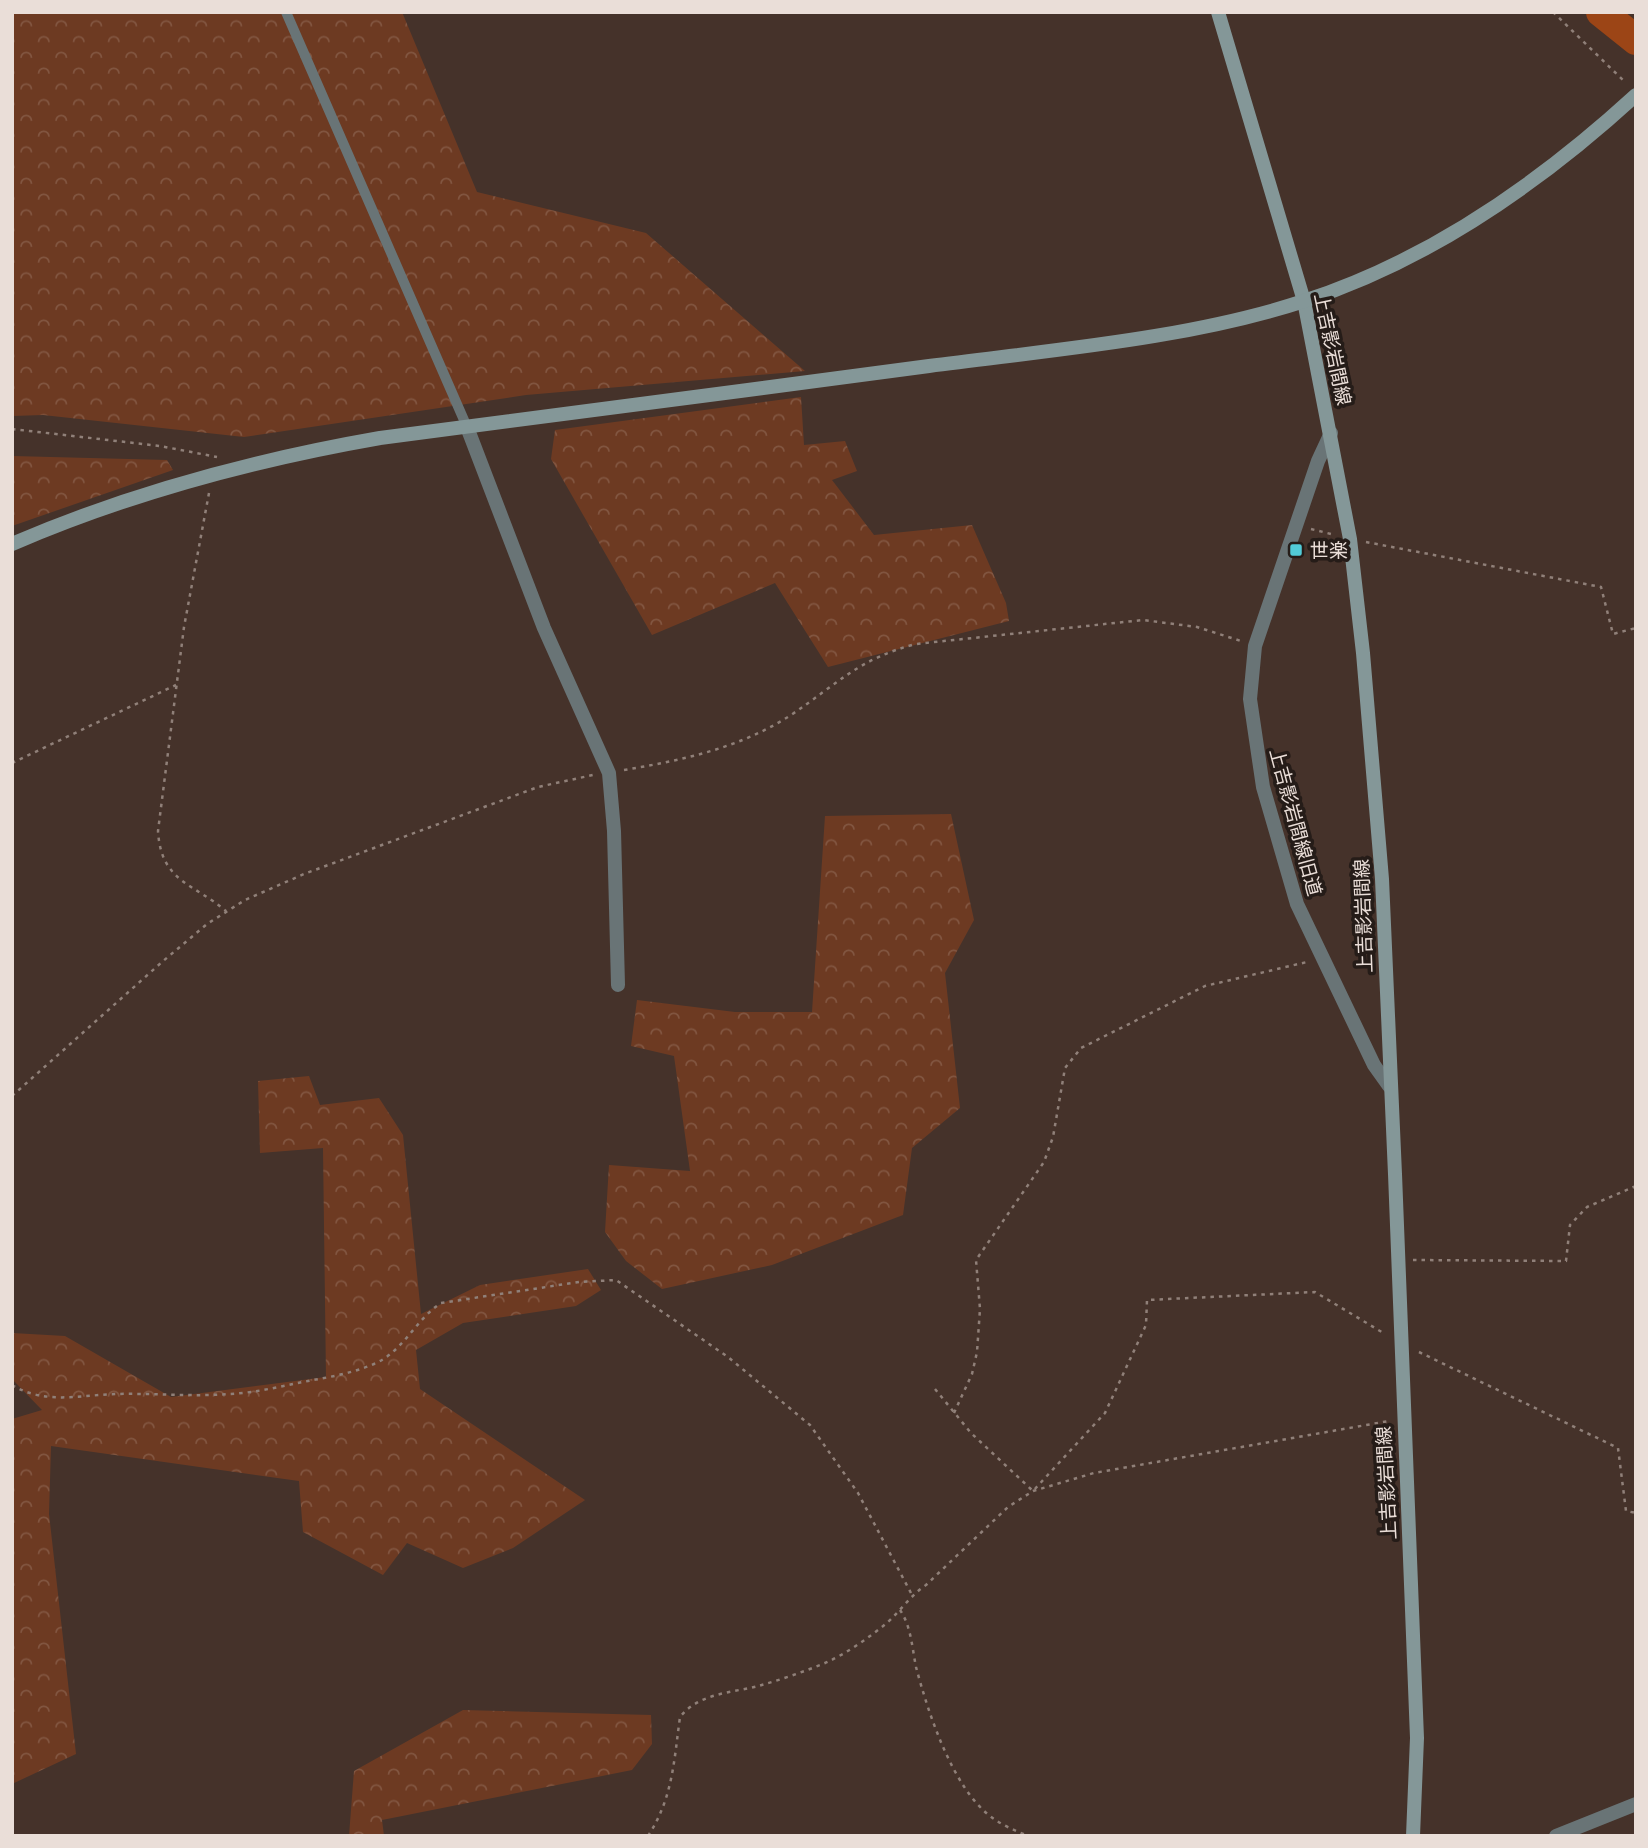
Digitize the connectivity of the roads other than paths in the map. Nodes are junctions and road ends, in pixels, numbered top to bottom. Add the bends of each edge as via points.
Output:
1 (286, 12) edge
2 (1218, 12) edge
3 (1631, 89) edge
4 (1304, 302) junction
5 (467, 426) junction
6 (1331, 433) junction
7 (12, 544) edge
8 (618, 985) dead end
9 (1389, 1086) junction
10 (1636, 1804) edge
11 (1413, 1836) edge
12 (1556, 1836) edge

1 - 5 lane
2 - 4 main road, 上吉影岩間線
3 - 4 main road via 1584,142 1507,199 1385,267
4 - 5 main road via 1169,331 1043,351
4 - 6 main road, 上吉影岩間線
5 - 7 main road via 366,440 235,467 111,506
5 - 8 street via 544,628 608,773
6 - 9 main road, 上吉影岩間線 via 1350,539 1374,763
6 - 9 street, 上吉影岩間線旧道 via 1255,646 1251,699 1262,787 1297,904 1377,1071
9 - 11 main road, 上吉影岩間線 via 1417,1738
10 - 12 street

